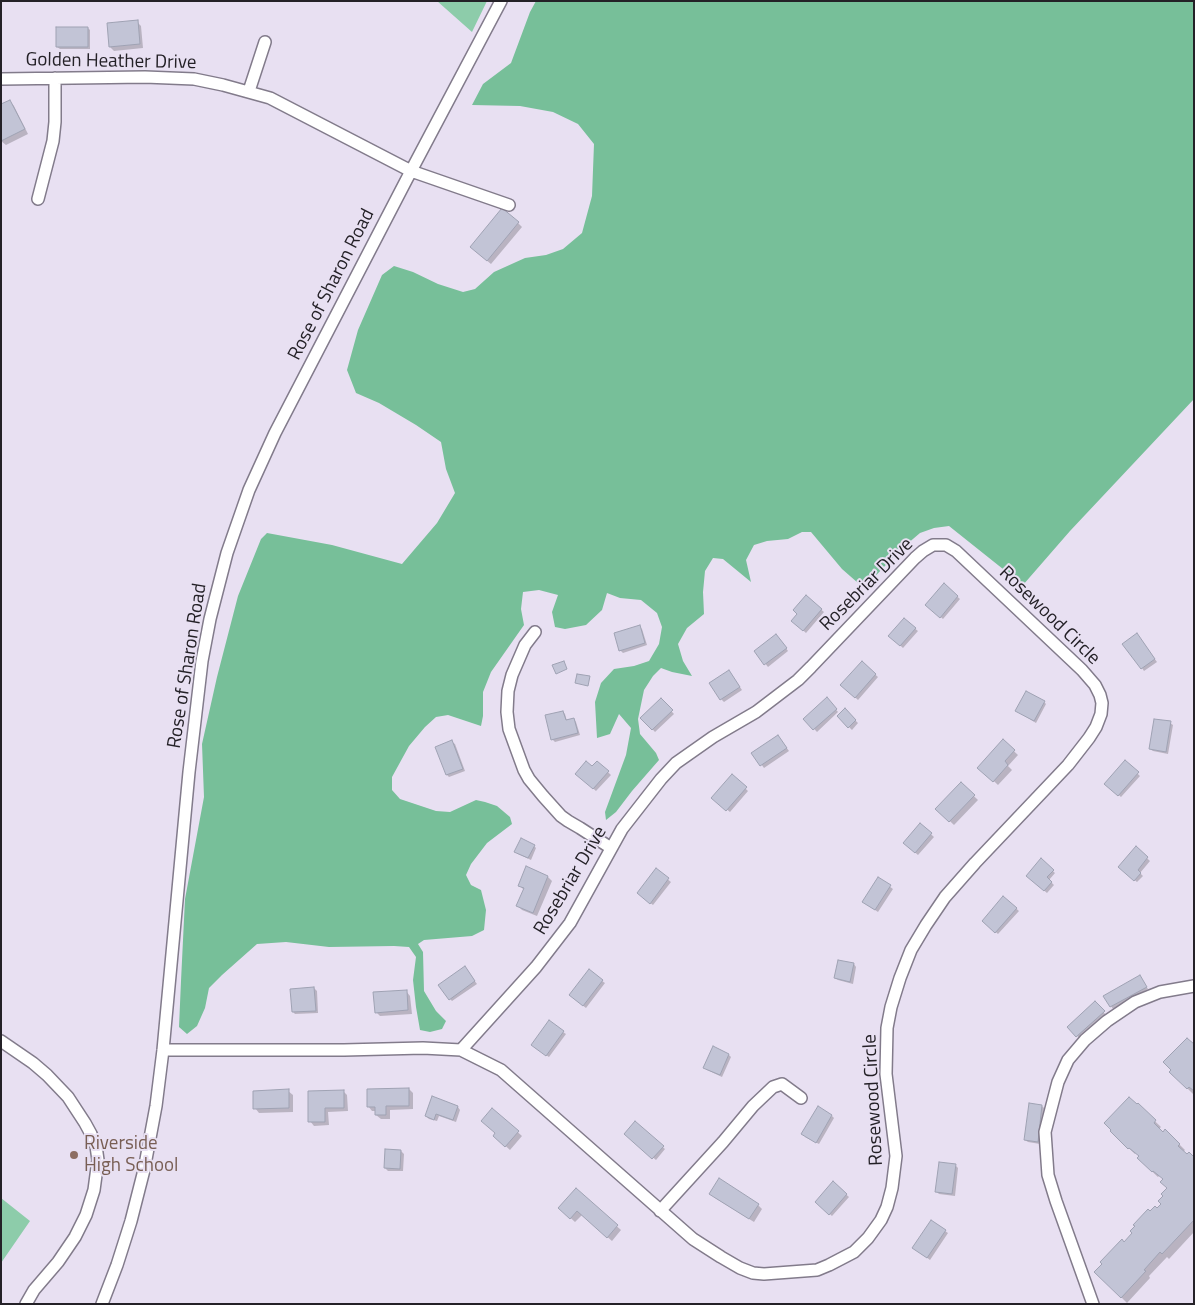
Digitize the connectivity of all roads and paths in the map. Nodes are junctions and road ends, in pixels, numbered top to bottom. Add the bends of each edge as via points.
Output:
1 (502, 1) edge
2 (265, 42) dead end
3 (55, 78) junction
4 (1, 79) edge
5 (249, 91) junction
6 (411, 171) junction
7 (38, 200) dead end
8 (509, 205) dead end
9 (940, 544) joint
10 (535, 632) dead end
11 (611, 848) junction
12 (1194, 986) edge
13 (1, 1040) edge
14 (163, 1050) junction
15 (461, 1050) junction
16 (801, 1098) dead end
17 (660, 1211) junction
18 (26, 1304) edge
19 (102, 1304) edge
20 (1093, 1304) edge

1 - 6 street, Rose of Sharon Road
2 - 5 street
3 - 4 street, Golden Heather Drive
3 - 5 street, Golden Heather Drive via 194,79
3 - 7 street via 53,141
5 - 6 street, Golden Heather Drive via 285,105
6 - 8 street, Golden Heather Drive
6 - 14 street, Rose of Sharon Road via 275,433 238,520 218,586 202,661 188,772
9 - 11 street, Rosebriar Drive via 932,545 919,554 791,686 676,763 635,811
9 - 17 street, Rosewood Circle via 956,551 1082,670 1100,695 1101,714 1096,726 1068,765 945,898 911,950 887,1028 886,1074 896,1156 894,1175 887,1207 868,1238 854,1252 817,1270 758,1274 740,1268 707,1248
10 - 11 street via 524,645 512,675 508,691 508,729 524,770 543,796 561,816
11 - 15 street, Rosebriar Drive via 570,923 536,967
12 - 20 street via 1160,992 1135,1002 1107,1021 1068,1060 1058,1082 1045,1132 1048,1175
13 - 18 street via 47,1074 68,1097 92,1134 98,1160 86,1215 75,1237
14 - 15 street
14 - 19 street, Rose of Sharon Road via 144,1170 131,1221
15 - 17 street, Rosewood Circle via 501,1070
16 - 17 street via 782,1084 773,1087

